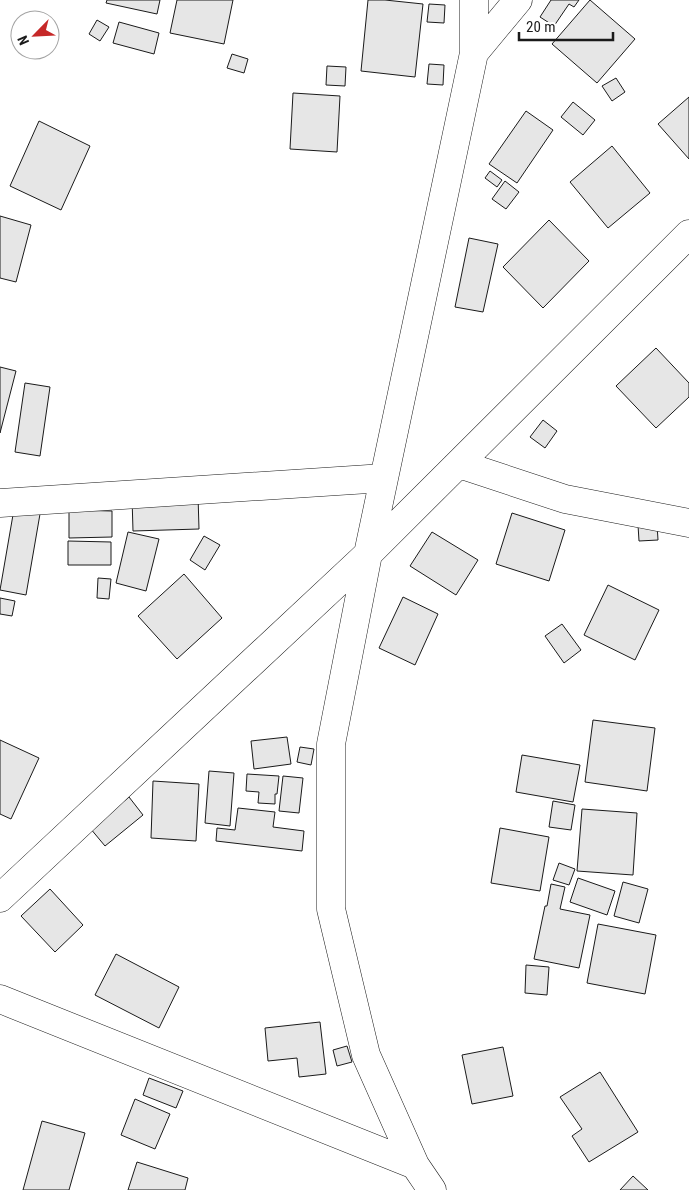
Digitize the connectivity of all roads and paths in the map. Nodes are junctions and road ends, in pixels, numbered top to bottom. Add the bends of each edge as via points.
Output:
1 (474, 0) edge
2 (518, 0) edge
3 (474, 52) junction
4 (689, 234) edge
5 (459, 464) junction
6 (384, 478) junction
7 (0, 503) edge
8 (689, 523) edge
9 (368, 554) junction
10 (0, 898) edge
11 (0, 999) edge
12 (415, 1165) junction
13 (432, 1190) edge

1 - 3 street
2 - 3 street
3 - 6 street
4 - 5 street
5 - 8 street via 565,499
5 - 9 street
6 - 7 street
6 - 9 street
9 - 10 street
9 - 12 street via 331,744 331,909 366,1056
11 - 12 street
12 - 13 street

